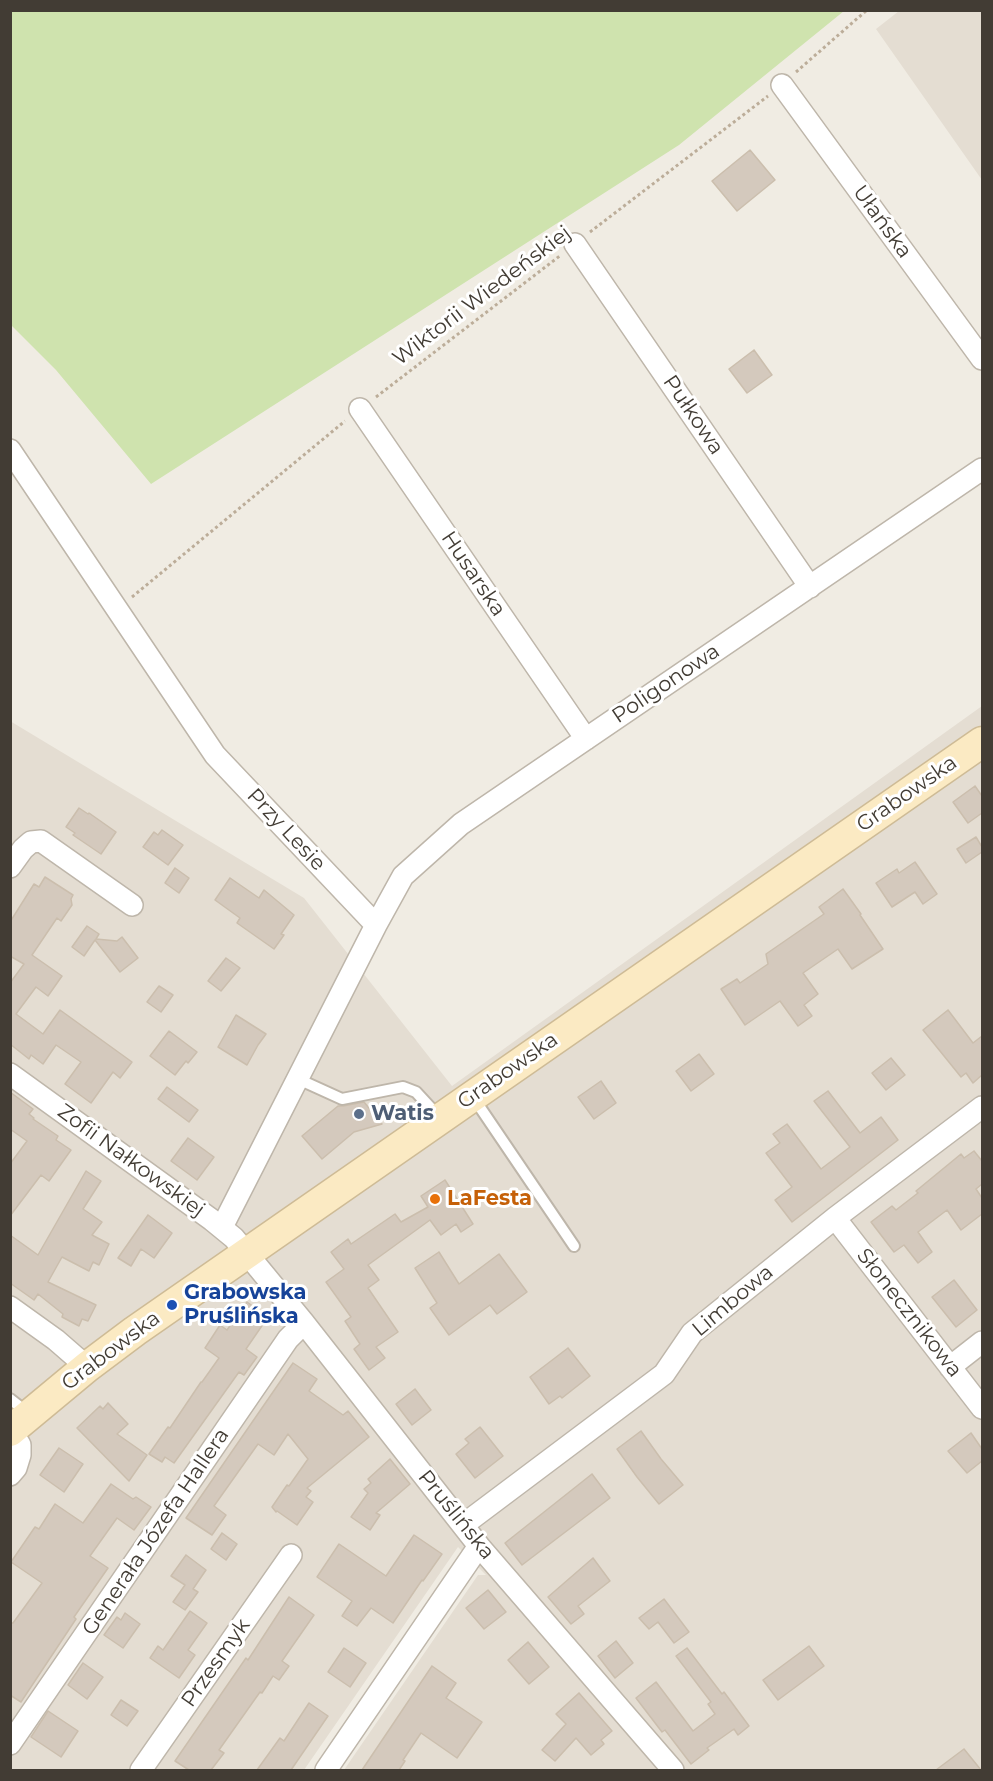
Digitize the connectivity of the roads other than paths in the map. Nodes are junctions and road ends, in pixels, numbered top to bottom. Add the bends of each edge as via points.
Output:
1 (782, 85) road end
2 (576, 244) road end
3 (982, 359) edge
4 (360, 409) road end
5 (10, 450) edge
6 (982, 469) edge
7 (810, 587) junction
8 (586, 739) junction
9 (982, 742) edge
10 (10, 867) edge
11 (132, 905) dead end
12 (376, 925) junction
13 (10, 1074) edge
14 (298, 1079) junction
15 (472, 1096) junction
16 (982, 1107) edge
17 (440, 1118) junction
18 (835, 1218) junction
19 (222, 1227) junction
20 (574, 1246) dead end
21 (247, 1253) junction
22 (10, 1307) edge
23 (304, 1323) junction
24 (982, 1342) edge
25 (87, 1367) junction
26 (950, 1367) junction
27 (982, 1408) edge
28 (15, 1419) edge
29 (10, 1476) edge
30 (463, 1526) junction
31 (479, 1546) junction
32 (291, 1555) dead end
33 (10, 1743) edge
34 (141, 1770) edge
35 (326, 1770) edge
36 (673, 1770) edge

1 - 3 street, Ułańska
2 - 7 street, Pułkowa
4 - 8 street, Husarska
5 - 12 street, Przy Lesie via 215,755
6 - 7 street, Poligonowa
7 - 8 street, Poligonowa
8 - 12 street, Poligonowa via 461,824 403,876
9 - 15 street, Grabowska
10 - 11 street via 31,842 41,841
12 - 14 street
13 - 19 street, Zofii Nałkowskiej
14 - 17 lane via 342,1099 403,1087 416,1092
14 - 19 street
15 - 17 street, Grabowska
15 - 20 lane
16 - 18 street, Limbowa
17 - 21 street, Grabowska
18 - 26 street, Słonecznikowa
18 - 30 street, Limbowa via 692,1333 664,1374
19 - 21 street, Zofii Nałkowskiej
21 - 23 street, Pruślińska
21 - 25 street, Grabowska
22 - 25 street
23 - 30 street, Pruślińska
23 - 33 street, Generała Józefa Hallera via 288,1339
24 - 26 street
25 - 28 street, Grabowska
26 - 27 street, Słonecznikowa
28 - 29 street via 20,1455
30 - 31 street, Pruślińska
31 - 35 street
31 - 36 street, Pruślińska
32 - 34 street, Przesmyk

